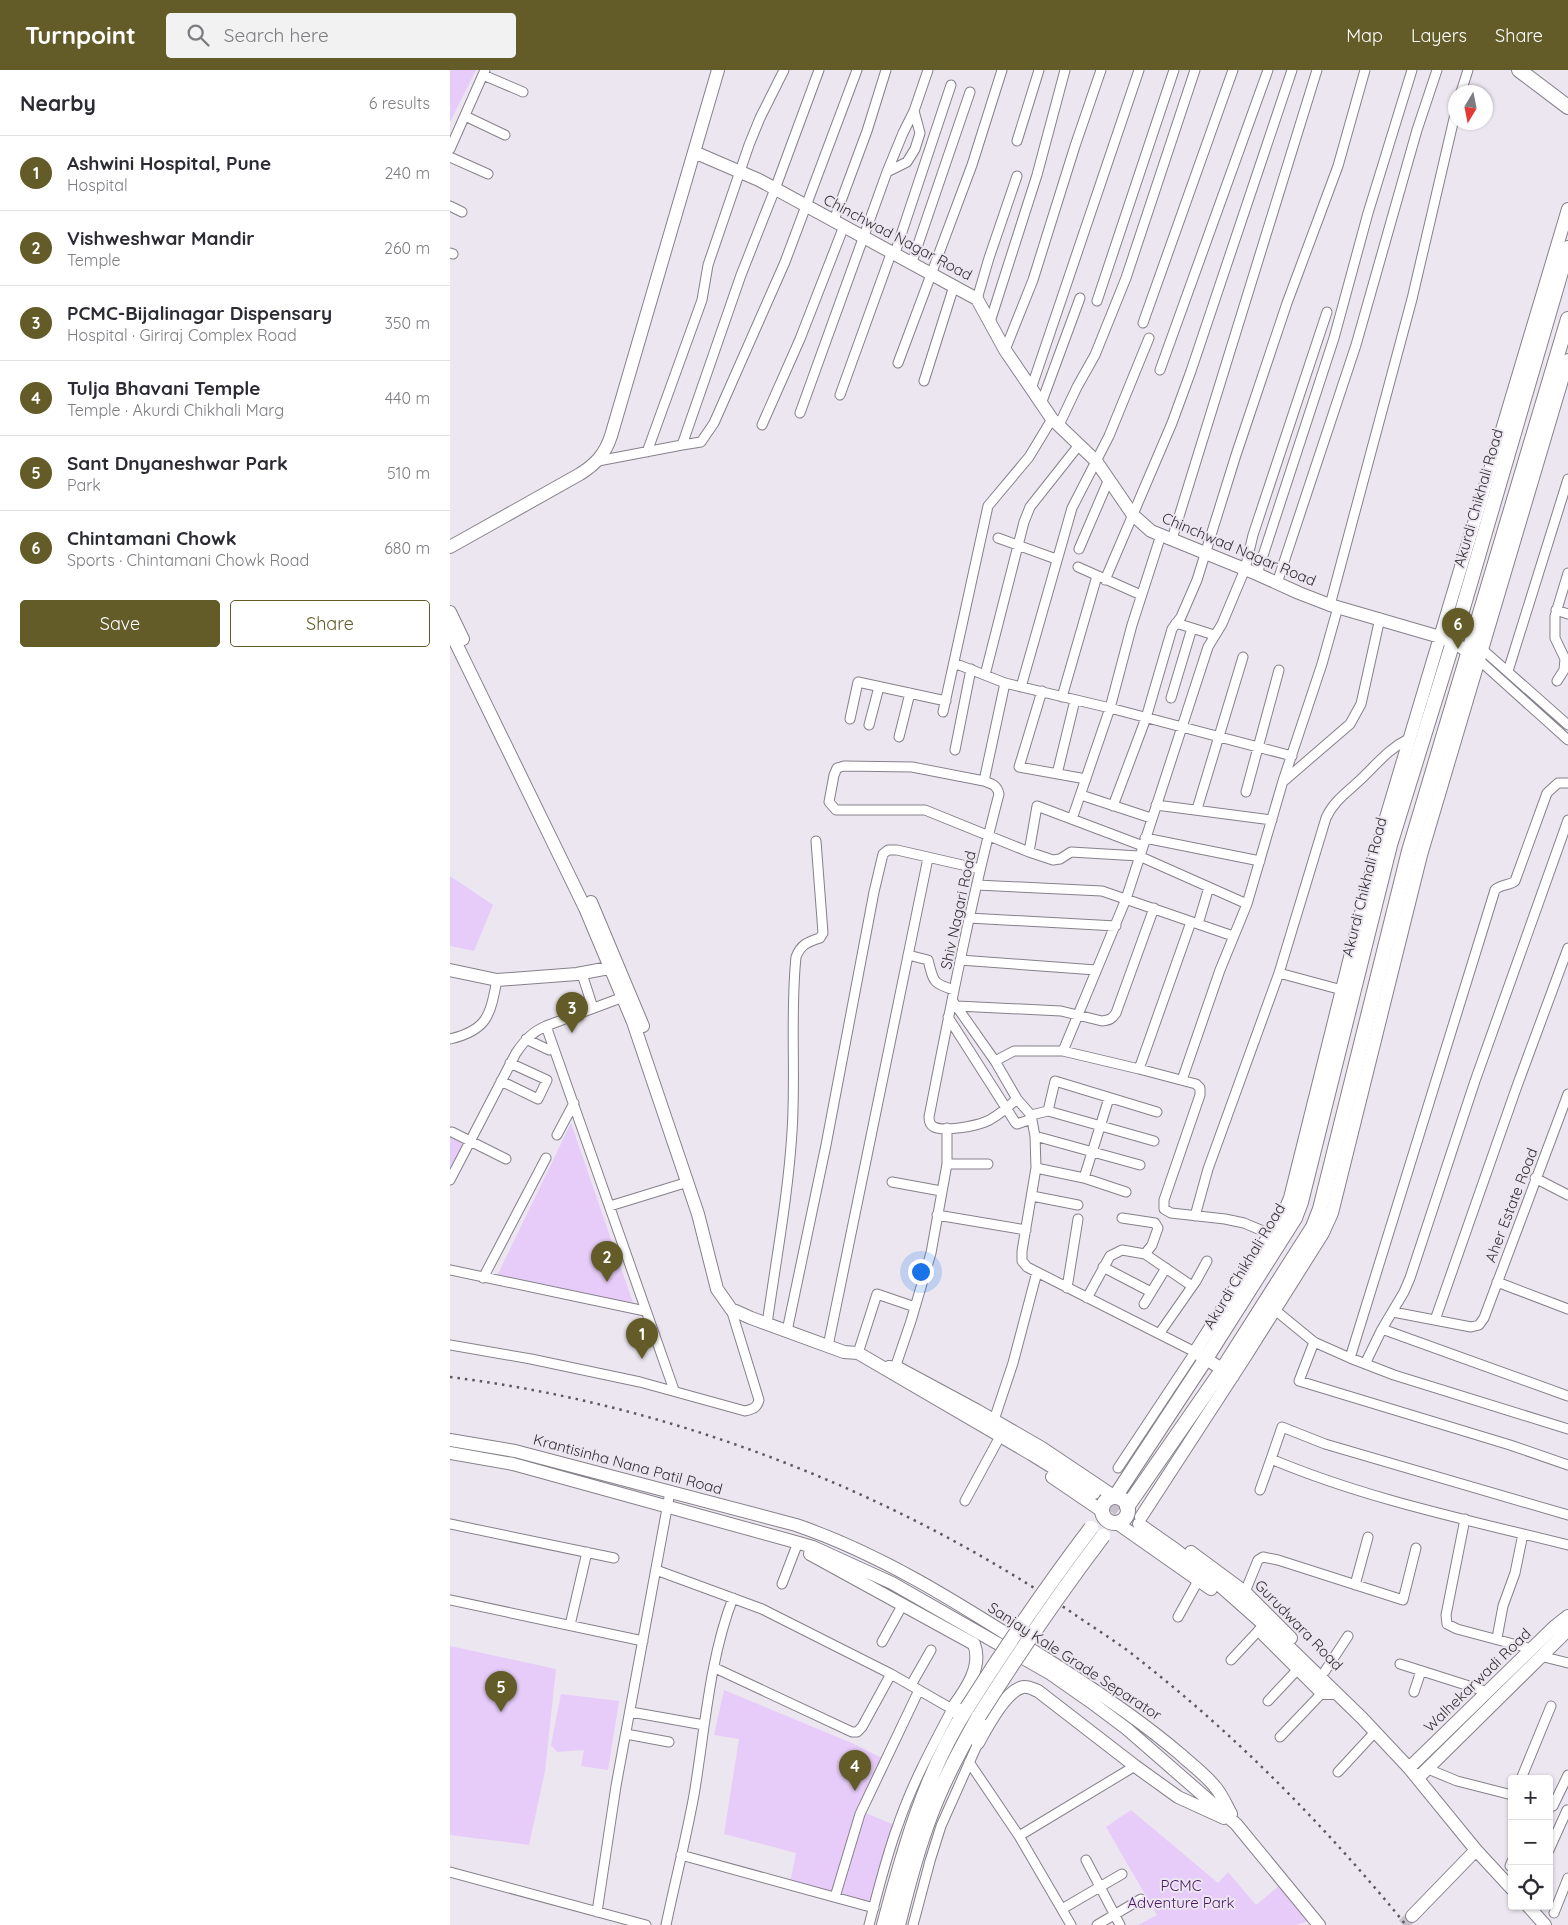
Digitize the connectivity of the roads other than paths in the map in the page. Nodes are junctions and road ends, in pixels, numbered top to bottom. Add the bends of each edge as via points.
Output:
1 (718, 70) edge
2 (784, 70) edge
3 (819, 70) edge
4 (857, 70) edge
5 (886, 70) edge
6 (928, 70) edge
7 (1002, 70) edge
8 (1039, 70) edge
9 (1065, 70) edge
10 (1101, 70) edge
11 (1139, 70) edge
12 (1174, 70) edge
13 (1195, 70) edge
14 (1233, 70) edge
15 (1268, 70) edge
16 (1292, 70) edge
17 (1317, 70) edge
18 (1365, 70) edge
19 (1412, 70) edge
20 (1437, 70) edge
21 (1468, 70) edge
22 (1519, 70) edge
23 (1532, 70) edge
24 (484, 72) edge
25 (951, 84) dead end
26 (1463, 85) edge
27 (523, 92) dead end
28 (970, 92) dead end
29 (1568, 96) edge
30 (1568, 107) edge
31 (914, 111) junction
32 (465, 116) junction
33 (1451, 130) edge
34 (505, 135) dead end
35 (1018, 141) dead end
36 (450, 149) edge
37 (694, 152) junction
38 (450, 157) edge
39 (739, 172) junction
40 (887, 172) junction
41 (488, 174) dead end
42 (1017, 176) dead end
43 (775, 189) junction
44 (450, 206) edge
45 (806, 206) junction
46 (1568, 209) edge
47 (462, 212) dead end
48 (839, 223) junction
49 (864, 237) junction
50 (1568, 248) edge
51 (893, 252) junction
52 (912, 262) junction
53 (932, 273) junction
54 (954, 286) junction
55 (1080, 298) dead end
56 (977, 299) junction
57 (1097, 301) dead end
58 (1327, 312) dead end
59 (1568, 319) edge
60 (990, 322) junction
61 (1143, 323) dead end
62 (1323, 324) junction
63 (1336, 328) junction
64 (1148, 338) dead end
65 (1006, 350) junction
66 (1568, 360) edge
67 (898, 364) dead end
68 (1160, 370) dead end
69 (924, 380) dead end
70 (1031, 389) junction
71 (840, 395) dead end
72 (1041, 404) junction
73 (800, 413) dead end
74 (1056, 422) junction
75 (762, 425) dead end
76 (682, 445) junction
77 (1078, 445) junction
78 (647, 452) junction
79 (598, 461) junction
80 (1096, 461) junction
81 (1109, 479) junction
82 (1568, 479) edge
83 (1133, 515) junction
84 (1167, 537) junction
85 (998, 538) dead end
86 (1017, 546) junction
87 (450, 547) edge
88 (1079, 549) dead end
89 (1205, 552) junction
90 (1056, 559) junction
91 (1078, 567) dead end
92 (1251, 571) junction
93 (1568, 572) edge
94 (1101, 578) junction
95 (1277, 583) junction
96 (1141, 595) junction
97 (1334, 606) junction
98 (1556, 610) junction
99 (450, 612) edge
100 (1568, 614) edge
101 (1380, 618) junction
102 (1176, 624) junction
103 (1192, 628) junction
104 (450, 631) edge
105 (1214, 635) junction
106 (1440, 637) junction
107 (1454, 637) junction
108 (1476, 650) junction
109 (1243, 657) dead end
110 (954, 663) junction
111 (971, 669) junction
112 (1279, 670) dead end
113 (1508, 671) junction
114 (985, 675) junction
115 (1558, 681) dead end
116 (1006, 683) junction
117 (879, 687) junction
118 (1021, 687) junction
119 (1042, 692) junction
120 (910, 693) junction
121 (1062, 697) junction
122 (1171, 698) dead end
123 (1075, 700) junction
124 (946, 701) junction
125 (1110, 708) junction
126 (943, 712) dead end
127 (1146, 718) junction
128 (850, 719) dead end
129 (869, 725) dead end
130 (1568, 725) edge
131 (1182, 727) junction
132 (899, 737) dead end
133 (1219, 738) junction
134 (1410, 738) junction
135 (1568, 740) edge
136 (1258, 748) junction
137 (955, 750) dead end
138 (1292, 756) junction
139 (1057, 774) junction
140 (1086, 779) junction
141 (984, 781) junction
142 (1283, 781) junction
143 (1568, 783) edge
144 (1246, 792) dead end
145 (1081, 795) junction
146 (1113, 806) junction
147 (1156, 806) junction
148 (1197, 809) junction
149 (1151, 818) junction
150 (1072, 819) junction
151 (1272, 820) junction
152 (1568, 820) edge
153 (988, 834) junction
154 (816, 841) dead end
155 (1144, 842) junction
156 (1029, 852) junction
157 (1139, 856) junction
158 (928, 858) junction
159 (1260, 861) junction
160 (980, 870) junction
161 (977, 885) junction
162 (1209, 887) junction
163 (1126, 899) junction
164 (1247, 904) junction
165 (1154, 908) junction
166 (969, 918) junction
167 (1195, 923) junction
168 (1116, 926) junction
169 (1233, 936) junction
170 (1568, 948) edge
171 (908, 955) junction
172 (960, 960) junction
173 (614, 966) junction
174 (450, 970) edge
175 (1096, 970) junction
176 (1279, 973) junction
177 (582, 974) junction
178 (497, 980) junction
179 (1342, 990) junction
180 (626, 996) junction
181 (954, 999) junction
182 (593, 1008) junction
183 (1077, 1013) junction
184 (948, 1016) junction
185 (546, 1026) junction
186 (450, 1039) edge
187 (526, 1039) junction
188 (548, 1050) dead end
189 (1063, 1051) junction
190 (995, 1061) junction
191 (510, 1063) junction
192 (1139, 1069) junction
193 (1182, 1080) junction
194 (501, 1081) junction
195 (1568, 1096) edge
196 (1109, 1098) junction
197 (1017, 1099) junction
198 (574, 1103) junction
199 (1006, 1107) junction
200 (1048, 1111) junction
201 (1157, 1112) dead end
202 (1031, 1117) junction
203 (1100, 1126) junction
204 (947, 1128) junction
205 (452, 1132) dead end
206 (557, 1135) dead end
207 (1035, 1136) junction
208 (470, 1140) junction
209 (1154, 1141) dead end
210 (1092, 1151) junction
211 (546, 1158) dead end
212 (506, 1159) dead end
213 (947, 1164) junction
214 (988, 1164) dead end
215 (1140, 1165) dead end
216 (1036, 1168) junction
217 (452, 1169) edge
218 (1084, 1178) junction
219 (1535, 1178) junction
220 (450, 1180) edge
221 (688, 1182) junction
222 (892, 1182) dead end
223 (942, 1191) junction
224 (1126, 1192) dead end
225 (1568, 1195) edge
226 (1032, 1196) junction
227 (1078, 1204) dead end
228 (610, 1206) junction
229 (937, 1214) junction
230 (1195, 1216) junction
231 (1122, 1218) dead end
232 (1078, 1219) dead end
233 (1026, 1230) junction
234 (1270, 1234) junction
235 (1145, 1254) junction
236 (1207, 1261) dead end
237 (1103, 1267) junction
238 (1166, 1268) junction
239 (450, 1270) edge
240 (1037, 1272) junction
241 (483, 1278) junction
242 (1497, 1282) junction
243 (1192, 1286) junction
244 (1068, 1288) junction
245 (1152, 1292) junction
246 (1087, 1298) junction
247 (728, 1304) junction
248 (1144, 1304) dead end
249 (915, 1307) junction
250 (1568, 1309) edge
251 (1275, 1310) junction
252 (645, 1311) junction
253 (1393, 1312) junction
254 (1435, 1320) junction
255 (767, 1324) junction
256 (1382, 1329) junction
257 (787, 1331) junction
258 (1159, 1334) junction
259 (1314, 1342) junction
260 (450, 1345) edge
261 (828, 1346) junction
262 (858, 1353) junction
263 (1200, 1356) junction
264 (1350, 1358) junction
265 (875, 1364) junction
266 (1364, 1364) junction
267 (895, 1368) junction
268 (1228, 1373) junction
269 (674, 1390) junction
270 (1568, 1396) edge
271 (994, 1420) junction
272 (1568, 1429) edge
273 (450, 1440) edge
274 (997, 1442) junction
275 (450, 1453) edge
276 (1270, 1459) junction
277 (1568, 1465) edge
278 (1118, 1468) dead end
279 (1260, 1490) dead end
280 (670, 1492) junction
281 (1094, 1493) tunnel mouth
282 (1115, 1497) junction
283 (965, 1501) dead end
284 (667, 1506) junction
285 (1127, 1507) junction
286 (1102, 1511) junction
287 (1568, 1515) edge
288 (1465, 1519) junction
289 (1140, 1520) junction
290 (1115, 1523) junction
291 (450, 1524) edge
292 (796, 1525) joint
293 (817, 1532) junction
294 (1523, 1534) junction
295 (1368, 1537) dead end
296 (795, 1543) junction
297 (1568, 1545) edge
298 (814, 1548) junction
299 (1416, 1548) dead end
300 (586, 1552) junction
301 (614, 1558) dead end
302 (656, 1570) junction
303 (1199, 1579) junction
304 (782, 1584) dead end
305 (1355, 1585) junction
306 (1246, 1592) junction
307 (733, 1598) junction
308 (450, 1600) edge
309 (903, 1604) junction
310 (1568, 1616) edge
311 (1178, 1618) dead end
312 (570, 1625) junction
313 (1259, 1630) junction
314 (1568, 1630) edge
315 (1348, 1636) dead end
316 (1497, 1638) junction
317 (643, 1641) junction
318 (882, 1642) dead end
319 (1541, 1648) junction
320 (931, 1650) dead end
321 (1231, 1660) dead end
322 (1568, 1663) edge
323 (1400, 1664) dead end
324 (715, 1668) junction
325 (1298, 1669) junction
326 (1325, 1671) junction
327 (1421, 1671) junction
328 (891, 1674) junction
329 (911, 1685) junction
330 (919, 1690) junction
331 (1414, 1692) dead end
332 (1488, 1692) junction
333 (1329, 1693) junction
334 (1268, 1701) dead end
335 (1551, 1706) dead end
336 (960, 1711) junction
337 (631, 1712) junction
338 (704, 1725) junction
339 (1375, 1732) junction
340 (626, 1734) junction
341 (1280, 1737) dead end
342 (973, 1740) junction
343 (669, 1742) dead end
344 (969, 1762) junction
345 (1135, 1766) junction
346 (1409, 1768) junction
347 (1428, 1769) junction
348 (1338, 1772) dead end
349 (1522, 1775) edge
350 (1568, 1775) edge
351 (1418, 1778) junction
352 (1508, 1794) edge
353 (1553, 1802) edge
354 (1553, 1807) edge
355 (1567, 1811) edge
356 (1236, 1824) junction
357 (1019, 1836) junction
358 (1553, 1841) edge
359 (1476, 1850) junction
360 (681, 1855) junction
361 (1086, 1860) dead end
362 (450, 1872) edge
363 (1122, 1874) dead end
364 (1568, 1878) edge
365 (1508, 1885) edge
366 (1099, 1888) junction
367 (835, 1897) junction
368 (1141, 1899) dead end
369 (874, 1908) junction
370 (1062, 1909) junction
371 (1532, 1910) edge
372 (597, 1912) junction
373 (1554, 1914) dead end
374 (1114, 1915) junction
375 (1412, 1916) tunnel mouth
376 (646, 1925) edge
377 (666, 1925) edge
378 (869, 1925) edge
379 (884, 1925) edge
380 (898, 1925) edge
381 (913, 1925) edge
382 (1071, 1925) edge
383 (1097, 1925) edge
384 (1120, 1925) edge
385 (1319, 1925) edge
386 (1545, 1925) edge

1 - 37 street
2 - 39 street via 760,118
3 - 43 street
4 - 45 street
5 - 48 street
6 - 31 street
7 - 53 street
8 - 35 street
9 - 60 street via 1037,175
10 - 65 street via 1033,280
11 - 70 street
12 - 57 street
13 - 74 street via 1126,278 1095,355
14 - 61 street
15 - 68 street
16 - 83 street via 1191,371
17 - 84 street
18 - 89 street via 1338,166 1287,303
19 - 63 street
20 - 95 street via 1356,345
21 - 26 street
22 - 30 main road
23 - 29 main road
24 - 27 street
24 - 32 street
25 - 51 street
28 - 52 street
31 - 40 street
31 - 40 street via 920,133 915,149 907,162
32 - 34 street
32 - 36 street
33 - 97 street
37 - 39 street, Chinchwad Nagar Road
37 - 79 street via 611,436
38 - 41 street
39 - 43 street, Chinchwad Nagar Road
39 - 78 street via 708,265 702,300
40 - 49 street
42 - 56 street
43 - 45 street, Chinchwad Nagar Road
43 - 76 street via 741,275
44 - 47 street
45 - 48 street, Chinchwad Nagar Road
45 - 76 street via 714,424 701,442
46 - 106 street
48 - 49 street, Chinchwad Nagar Road
48 - 75 street via 800,339
49 - 51 street, Chinchwad Nagar Road
49 - 73 street
50 - 107 main road, Akurdi Chikhali Road
51 - 52 street, Chinchwad Nagar Road
51 - 71 street
52 - 53 street, Chinchwad Nagar Road
53 - 54 street, Chinchwad Nagar Road
53 - 67 street
54 - 56 street, Chinchwad Nagar Road
54 - 69 street
55 - 72 street
56 - 60 street, Chinchwad Nagar Road
58 - 62 street
59 - 108 main road
60 - 65 street, Chinchwad Nagar Road
62 - 63 street
62 - 92 street via 1253,536
63 - 92 street
64 - 80 street
65 - 70 street, Chinchwad Nagar Road
66 - 108 street
70 - 72 street, Chinchwad Nagar Road
72 - 74 street, Chinchwad Nagar Road
74 - 77 street, Chinchwad Nagar Road
74 - 110 street via 988,506
76 - 78 street
77 - 80 street, Chinchwad Nagar Road
77 - 86 street via 1030,507
78 - 79 street
79 - 87 street
80 - 81 street, Chinchwad Nagar Road
80 - 90 street via 1072,508
81 - 83 street, Chinchwad Nagar Road
81 - 88 street
82 - 113 street
83 - 84 street, Chinchwad Nagar Road via 1142,524
83 - 94 street
84 - 89 street, Chinchwad Nagar Road
84 - 96 street
85 - 86 street
86 - 90 street
86 - 114 street
89 - 92 street, Chinchwad Nagar Road
89 - 102 street via 1190,600
90 - 118 street
91 - 94 street
92 - 95 street, Chinchwad Nagar Road
92 - 105 street
93 - 98 street
94 - 96 street
94 - 121 street
95 - 97 street, Chinchwad Nagar Road
96 - 125 street
97 - 101 street, Chinchwad Nagar Road
97 - 138 street via 1322,664
98 - 100 street
98 - 115 street via 1555,638 1565,659
99 - 173 street via 593,904
101 - 106 street, Chinchwad Nagar Road
101 - 142 street via 1356,716
102 - 103 street
102 - 127 street via 1166,646
103 - 105 street
103 - 122 street
104 - 173 street
105 - 131 street
106 - 107 street, Chinchwad Nagar Road
106 - 134 street
107 - 108 street, Chinchwad Nagar Road
107 - 263 main road, Akurdi Chikhali Road via 1390,845 1301,1202 1295,1218
108 - 113 street
108 - 135 street
108 - 251 street via 1421,855 1334,1206 1324,1233
108 - 268 main road via 1410,851 1320,1209 1313,1227
109 - 133 street
110 - 111 street
110 - 124 street
111 - 114 street
111 - 137 street
112 - 136 street
113 - 130 street
114 - 116 street
116 - 118 street
116 - 141 street
117 - 120 street
117 - 128 street via 858,682
117 - 129 street
118 - 119 street
119 - 121 street
119 - 139 street via 1020,767
120 - 124 street
120 - 132 street
121 - 123 street
123 - 125 street
123 - 139 street
124 - 126 street
125 - 127 street
125 - 140 street
127 - 131 street
127 - 146 street
131 - 133 street
131 - 147 street
133 - 136 street
133 - 148 street
134 - 176 street via 1387,752 1330,809
134 - 179 street via 1378,841
136 - 138 street
136 - 144 street
138 - 142 street
139 - 140 street
140 - 145 street
141 - 153 street, Shiv Nagari Road via 995,785 999,794
141 - 153 street via 912,767 844,766 837,768 834,775 829,802 836,810 842,811 925,810
142 - 151 street
143 - 264 street via 1558,783 1547,793 1515,881 1495,890
145 - 146 street
145 - 150 street
146 - 149 street
147 - 148 street
147 - 149 street
148 - 151 street
149 - 155 street
150 - 155 street
150 - 156 street via 1037,806
151 - 159 street
152 - 253 street via 1475,1081 1410,1278
153 - 156 street
153 - 160 street, Shiv Nagari Road
154 - 255 street via 823,933 820,938 804,943 796,957 790,1152
155 - 157 street
155 - 159 street
156 - 157 street via 1053,860 1060,860 1071,852
157 - 162 street
157 - 163 street
158 - 160 street
158 - 171 street
158 - 257 street via 897,850 883,854
159 - 164 street
160 - 161 street, Shiv Nagari Road
161 - 163 street via 1087,888
161 - 166 street, Shiv Nagari Road
162 - 164 street
162 - 167 street
163 - 165 street
163 - 168 street
164 - 169 street
165 - 167 street
165 - 183 street via 1112,1018 1102,1021
166 - 168 street
166 - 172 street, Shiv Nagari Road
167 - 169 street
167 - 192 street
168 - 175 street
169 - 193 street
170 - 254 street
171 - 181 street via 928,960 933,980
171 - 261 street
172 - 175 street
172 - 181 street, Shiv Nagari Road
173 - 177 street
173 - 180 street
174 - 178 street
175 - 183 street
176 - 179 street
176 - 230 street via 1208,1169
177 - 178 street
177 - 182 street
178 - 186 street via 488,1016 473,1031
179 - 234 street via 1293,1186 1284,1212
180 - 182 street
180 - 221 street
180 - 247 street via 706,1212
181 - 183 street
181 - 184 street, Shiv Nagari Road
181 - 190 street
182 - 185 street
183 - 189 street
184 - 199 street
184 - 204 street, Shiv Nagari Road via 929,1116 932,1125
185 - 187 street
185 - 198 street
187 - 188 street
187 - 191 street
189 - 190 street via 1014,1051
189 - 192 street
190 - 197 street
191 - 194 street
191 - 194 street via 547,1080 538,1099
192 - 193 street
193 - 230 street via 1196,1084 1200,1095 1163,1206 1167,1212
194 - 208 street
195 - 219 street, Aher Estate Road
196 - 200 street via 1055,1081
196 - 201 street
196 - 203 street
197 - 199 street
197 - 202 street
198 - 206 street
198 - 228 street
199 - 202 street via 1016,1124
199 - 204 street via 984,1122
200 - 202 street
200 - 203 street
202 - 207 street
203 - 209 street
203 - 210 street
204 - 213 street
205 - 208 street
207 - 210 street
207 - 216 street
208 - 212 street
208 - 217 street
210 - 215 street
210 - 218 street
211 - 241 street
213 - 214 street
213 - 223 street
216 - 218 street
216 - 226 street
217 - 220 street
218 - 224 street
219 - 225 street
219 - 242 street, Aher Estate Road
221 - 228 street
221 - 247 street via 716,1289
222 - 223 street
223 - 229 street
226 - 227 street
226 - 233 street
228 - 252 street
229 - 233 street
229 - 249 street via 931,1253
230 - 234 street via 1244,1223
231 - 235 street via 1156,1224 1158,1228 1152,1245
232 - 244 street
233 - 240 street via 1022,1261
234 - 263 street
235 - 237 street via 1122,1250 1110,1256
235 - 238 street
236 - 243 street
237 - 245 street
237 - 246 street
238 - 243 street
238 - 245 street
239 - 241 street
240 - 244 street
240 - 271 street
241 - 252 street
242 - 250 street, Aher Estate Road
242 - 254 street via 1479,1325 1471,1327
243 - 258 street
244 - 246 street
245 - 248 street
246 - 258 street
247 - 255 street
247 - 269 street via 758,1405 753,1410 744,1410
249 - 262 street via 877,1294
249 - 267 street
251 - 259 street
251 - 268 street
252 - 269 street
253 - 254 street
253 - 256 street
255 - 257 street
256 - 266 street
256 - 270 street
257 - 261 street
258 - 263 street
259 - 264 street
259 - 277 street via 1299,1381
260 - 269 street
261 - 262 street
262 - 265 street
263 - 268 street
263 - 278 street
263 - 282 main road, Akurdi Chikhali Road
264 - 266 street
265 - 267 street
265 - 274 street via 889,1382
265 - 281 street
266 - 272 street
267 - 271 street
268 - 285 main road
268 - 289 street
271 - 282 street
273 - 280 street, Krantisinha Nana Patil Road via 515,1451
274 - 283 street
274 - 286 street
275 - 284 street, Krantisinha Nana Patil Road via 514,1464
276 - 279 street
276 - 287 street via 1282,1428 1325,1444
276 - 288 street via 1308,1474
280 - 284 street
280 - 292 street, Krantisinha Nana Patil Road
282 - 285 main road via 1123,1500
282 - 286 main road via 1104,1503
284 - 296 street, Krantisinha Nana Patil Road
284 - 302 street
285 - 289 street, Gurudwara Road
285 - 290 main road via 1126,1515
286 - 290 main road via 1106,1519
286 - 336 main road, bridge
288 - 294 street
288 - 316 street via 1447,1624
289 - 306 street, Gurudwara Road via 1166,1533
289 - 333 street via 1288,1646
290 - 303 street, Gurudwara Road
290 - 342 main road, bridge via 1024,1645 979,1716
291 - 300 street
292 - 293 street, Sanjay Kale Grade Separator
293 - 298 street
293 - 356 street, Sanjay Kale Grade Separator via 934,1589 1113,1702 1202,1773 1217,1789
294 - 297 street
294 - 316 street
295 - 305 street
296 - 298 street, Sanjay Kale Grade Separator
296 - 304 street
296 - 309 street
298 - 356 street, Sanjay Kale Grade Separator via 892,1583 1051,1674 1127,1729
299 - 305 street via 1403,1600
300 - 301 street
300 - 312 street
302 - 307 street
302 - 317 street
303 - 311 street
303 - 313 street, Gurudwara Road
305 - 306 street via 1263,1557 1258,1560
306 - 326 street, Gurudwara Road
307 - 324 street via 725,1618
307 - 328 street via 762,1609
308 - 312 street
309 - 318 street
309 - 336 street via 974,1644 977,1656 975,1671
310 - 319 street, Walhekarwadi Road
312 - 317 street
313 - 321 street
313 - 325 street, Gurudwara Road
314 - 319 street, Walhekarwadi Road
315 - 326 street
316 - 319 street
317 - 337 street
319 - 322 street
319 - 332 street, Walhekarwadi Road
319 - 347 street, Walhekarwadi Road
320 - 329 street
323 - 327 street
324 - 328 street via 852,1732 862,1727
324 - 338 street
325 - 333 street, Gurudwara Road
325 - 334 street
326 - 333 street, Gurudwara Road via 1334,1682
327 - 331 street
327 - 332 street
328 - 329 street
329 - 330 street
330 - 336 street
330 - 367 street via 860,1814
332 - 346 street, Walhekarwadi Road
333 - 339 street
333 - 341 street
335 - 349 street
336 - 369 street via 917,1777 902,1812
336 - 379 main road via 903,1853
337 - 338 street
337 - 340 street
338 - 360 street via 694,1796
339 - 346 street
339 - 348 street
340 - 343 street
340 - 372 street
342 - 344 street
342 - 345 street via 1009,1696 1023,1687 1030,1687
342 - 380 main road via 942,1788 928,1821
344 - 357 street
344 - 381 street via 939,1834
345 - 356 street via 1178,1797
345 - 357 street
346 - 351 street
347 - 351 street, Walhekarwadi Road
347 - 352 street via 1457,1781
350 - 353 street
351 - 359 street
354 - 355 street
355 - 358 street
356 - 385 street
357 - 370 street
359 - 365 street
359 - 375 street
360 - 367 street
360 - 377 street
361 - 366 street
362 - 372 street
363 - 366 street
364 - 373 street
366 - 370 street
366 - 374 street
367 - 369 street
368 - 374 street
369 - 378 street
370 - 382 street
371 - 386 street
372 - 376 street
374 - 383 street
374 - 384 street

